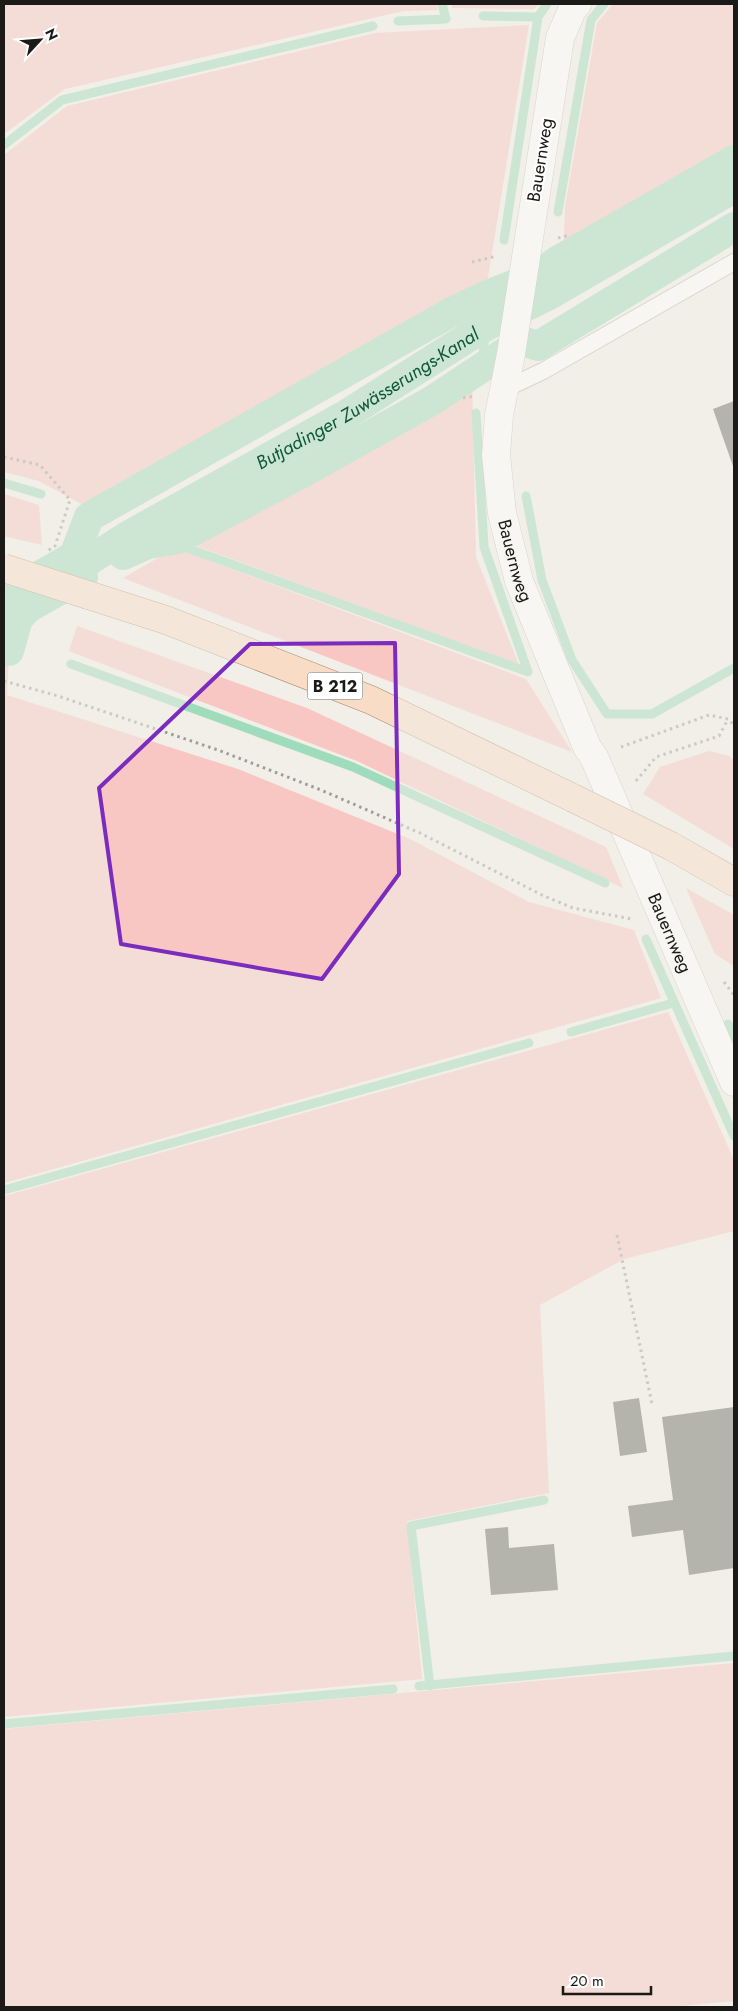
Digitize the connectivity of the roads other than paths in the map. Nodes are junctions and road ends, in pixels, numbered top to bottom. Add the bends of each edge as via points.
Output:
1 (577, 4) edge
2 (734, 262) edge
3 (505, 389) junction
4 (4, 568) edge
5 (734, 882) edge
6 (734, 1082) edge

1 - 3 street, Bauernweg via 560,38
2 - 3 lane via 543,371
3 - 6 street, Bauernweg via 496,455 502,513 519,581 587,747 594,756
4 - 5 main road, B 212, bridge via 166,620 371,700 671,846

